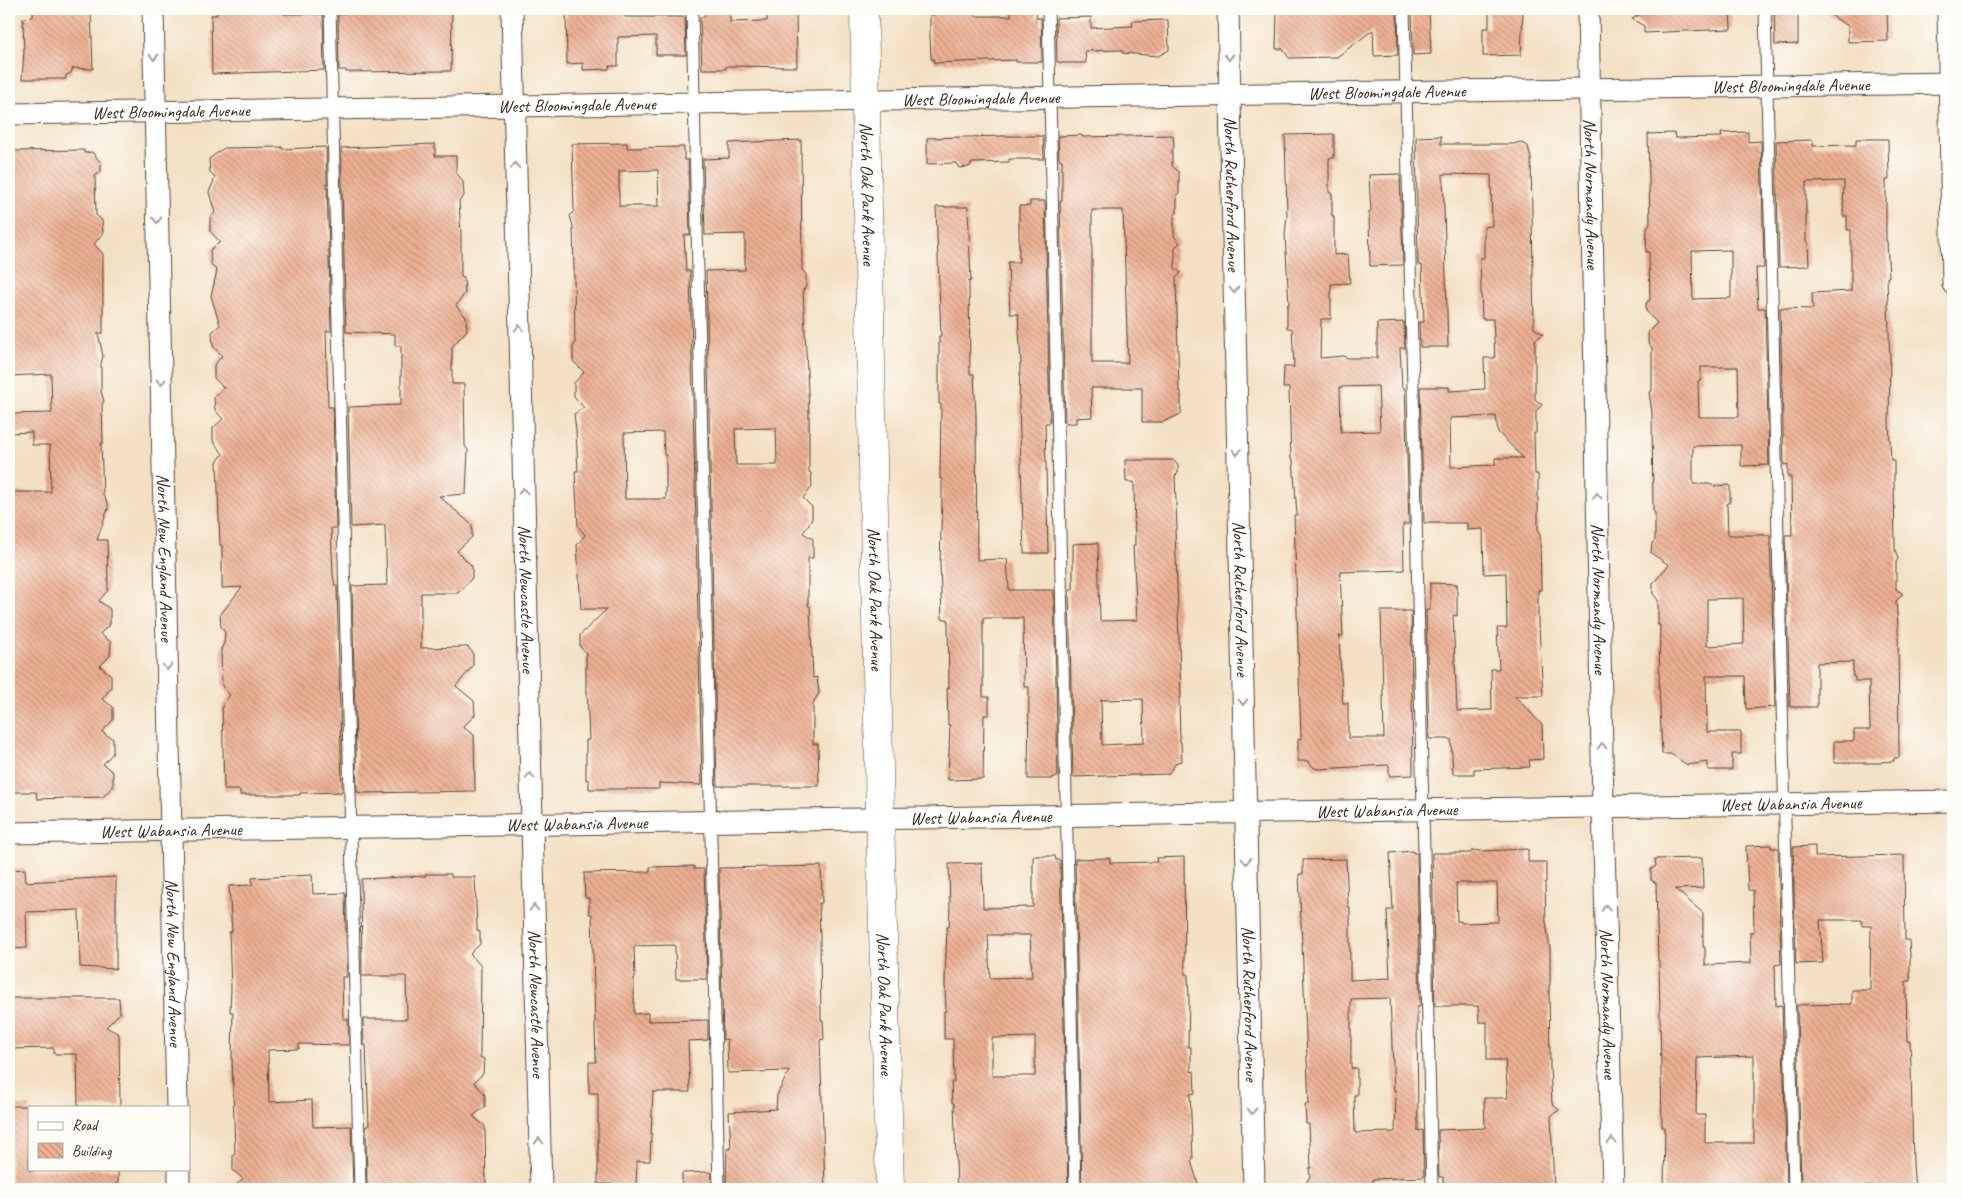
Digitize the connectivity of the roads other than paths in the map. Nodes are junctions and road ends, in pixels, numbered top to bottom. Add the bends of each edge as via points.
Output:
1 (153, 9) edge
2 (330, 9) edge
3 (512, 9) edge
4 (692, 9) edge
5 (864, 9) edge
6 (1048, 9) edge
7 (1228, 9) edge
8 (1404, 9) edge
9 (1588, 9) edge
10 (1765, 9) edge
11 (1948, 9) edge
12 (1951, 83) edge
13 (1767, 86) junction
14 (1590, 89) junction
15 (1406, 91) junction
16 (1230, 95) junction
17 (1050, 97) junction
18 (866, 100) junction
19 (695, 103) junction
20 (514, 106) junction
21 (333, 109) junction
22 (155, 112) junction
23 (9, 114) edge
24 (1953, 284) edge
25 (1953, 801) edge
26 (1784, 804) junction
27 (1603, 807) junction
28 (1423, 810) junction
29 (1245, 813) junction
30 (1066, 816) junction
31 (880, 818) junction
32 (710, 821) junction
33 (532, 824) junction
34 (350, 827) junction
35 (171, 830) junction
36 (9, 833) edge
37 (177, 1106) edge
38 (179, 1170) edge
39 (179, 1189) edge
40 (360, 1189) edge
41 (540, 1189) edge
42 (719, 1189) edge
43 (890, 1189) edge
44 (1075, 1189) edge
45 (1254, 1189) edge
46 (1432, 1189) edge
47 (1613, 1189) edge
48 (1794, 1189) edge

1 -> 22 street, North New England Avenue
2 - 21 lane
3 - 20 street, North Newcastle Avenue
4 - 19 lane
5 - 18 street, North Oak Park Avenue
6 - 17 lane
7 -> 16 street, North Rutherford Avenue
8 - 15 lane
9 - 14 street, North Normandy Avenue
10 - 13 lane
11 - 12 street
12 - 13 street, West Bloomingdale Avenue
12 - 24 street
13 - 14 street, West Bloomingdale Avenue
13 - 26 lane
14 - 15 street, West Bloomingdale Avenue
27 -> 14 street, North Normandy Avenue
15 - 16 street, West Bloomingdale Avenue
15 - 28 lane
16 - 17 street, West Bloomingdale Avenue
16 -> 29 street, North Rutherford Avenue
17 - 18 street, West Bloomingdale Avenue
17 - 30 lane
18 - 19 street, West Bloomingdale Avenue
18 - 31 street, North Oak Park Avenue
19 - 20 street, West Bloomingdale Avenue
19 - 32 lane
20 - 21 street, West Bloomingdale Avenue
33 -> 20 street, North Newcastle Avenue
21 - 22 street, West Bloomingdale Avenue
21 - 34 lane
22 - 23 street, West Bloomingdale Avenue
22 -> 35 street, North New England Avenue
25 - 26 street, West Wabansia Avenue
26 - 27 street, West Wabansia Avenue
26 - 48 lane
27 - 28 street, West Wabansia Avenue
47 -> 27 street, North Normandy Avenue
28 - 29 street, West Wabansia Avenue
28 - 46 lane
29 - 30 street, West Wabansia Avenue
29 -> 45 street, North Rutherford Avenue
30 - 31 street, West Wabansia Avenue
30 - 44 lane
31 - 32 street, West Wabansia Avenue
31 - 43 street, North Oak Park Avenue
32 - 33 street, West Wabansia Avenue
32 - 42 lane
33 - 34 street, West Wabansia Avenue
41 -> 33 street, North Newcastle Avenue
34 - 35 street, West Wabansia Avenue
34 - 40 lane
35 - 36 street, West Wabansia Avenue
35 - 37 street, North New England Avenue
38 - 39 street

